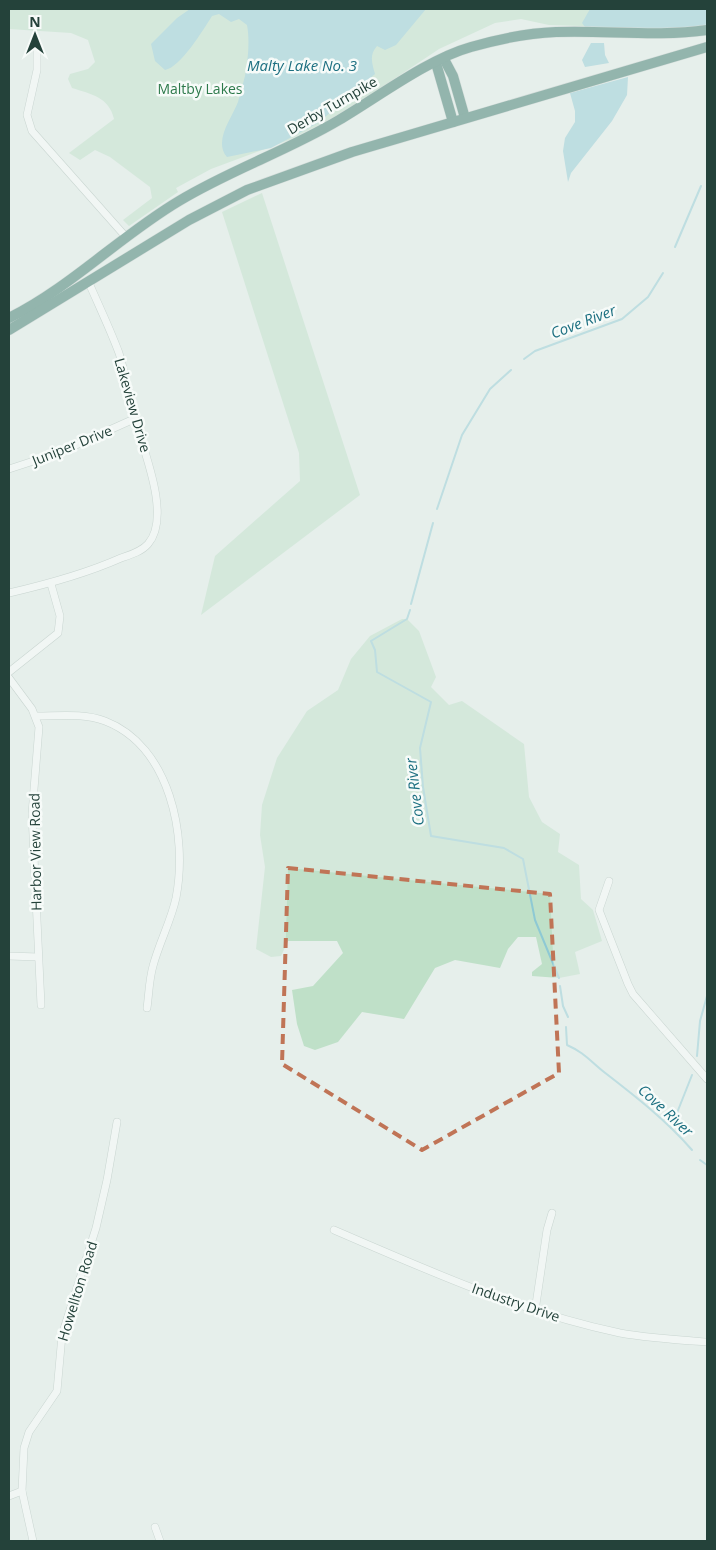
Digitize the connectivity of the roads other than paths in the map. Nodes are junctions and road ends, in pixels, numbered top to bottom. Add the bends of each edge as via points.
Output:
1 (707, 30) edge
2 (36, 44) dead end
3 (707, 47) edge
4 (440, 61) junction
5 (466, 118) junction
6 (453, 122) junction
7 (126, 237) junction
8 (89, 283) junction
9 (9, 318) edge
10 (9, 330) edge
11 (134, 419) junction
12 (9, 469) edge
13 (51, 584) junction
14 (9, 593) edge
15 (9, 672) edge
16 (9, 678) edge
17 (37, 716) junction
18 (609, 881) dead end
19 (9, 956) edge
20 (38, 957) junction
21 (41, 1005) dead end
22 (147, 1008) dead end
23 (707, 1079) edge
24 (117, 1122) dead end
25 (552, 1213) dead end
26 (334, 1230) dead end
27 (535, 1311) junction
28 (707, 1342) edge
29 (22, 1492) junction
30 (9, 1496) edge
31 (155, 1527) dead end
32 (33, 1541) edge
33 (160, 1541) edge

1 - 4 highway, Derby Turnpike via 517,35 469,47
2 - 7 street via 37,70 27,115 32,131
3 - 5 highway
4 - 5 highway via 453,76
4 - 6 highway
4 - 7 highway, Derby Turnpike via 323,130 218,178
5 - 6 highway
6 - 8 highway via 308,166 247,190 181,225
7 - 9 highway, Derby Turnpike via 59,288
8 - 10 highway
8 - 11 street, Lakeview Drive via 119,354
11 - 12 street, Juniper Drive via 58,453
11 - 13 street, Lakeview Drive via 149,460 155,494 154,531 150,542 141,550
13 - 14 street
13 - 15 street via 60,616 58,633
16 - 17 street
17 - 20 street, Harbor View Road via 39,727 32,814
17 - 22 street via 83,716 104,720 124,731 158,771 173,804 181,856 176,899 153,967
18 - 23 street via 599,910 628,984 633,994
19 - 20 street
20 - 21 street, Harbor View Road
24 - 29 street, Howellton Road via 96,1228 62,1334 57,1391 29,1432 24,1448
25 - 27 street
26 - 27 street, Industry Drive
27 - 28 street, Industry Drive via 622,1333
29 - 30 street
29 - 32 street, Howellton Road
31 - 33 street

